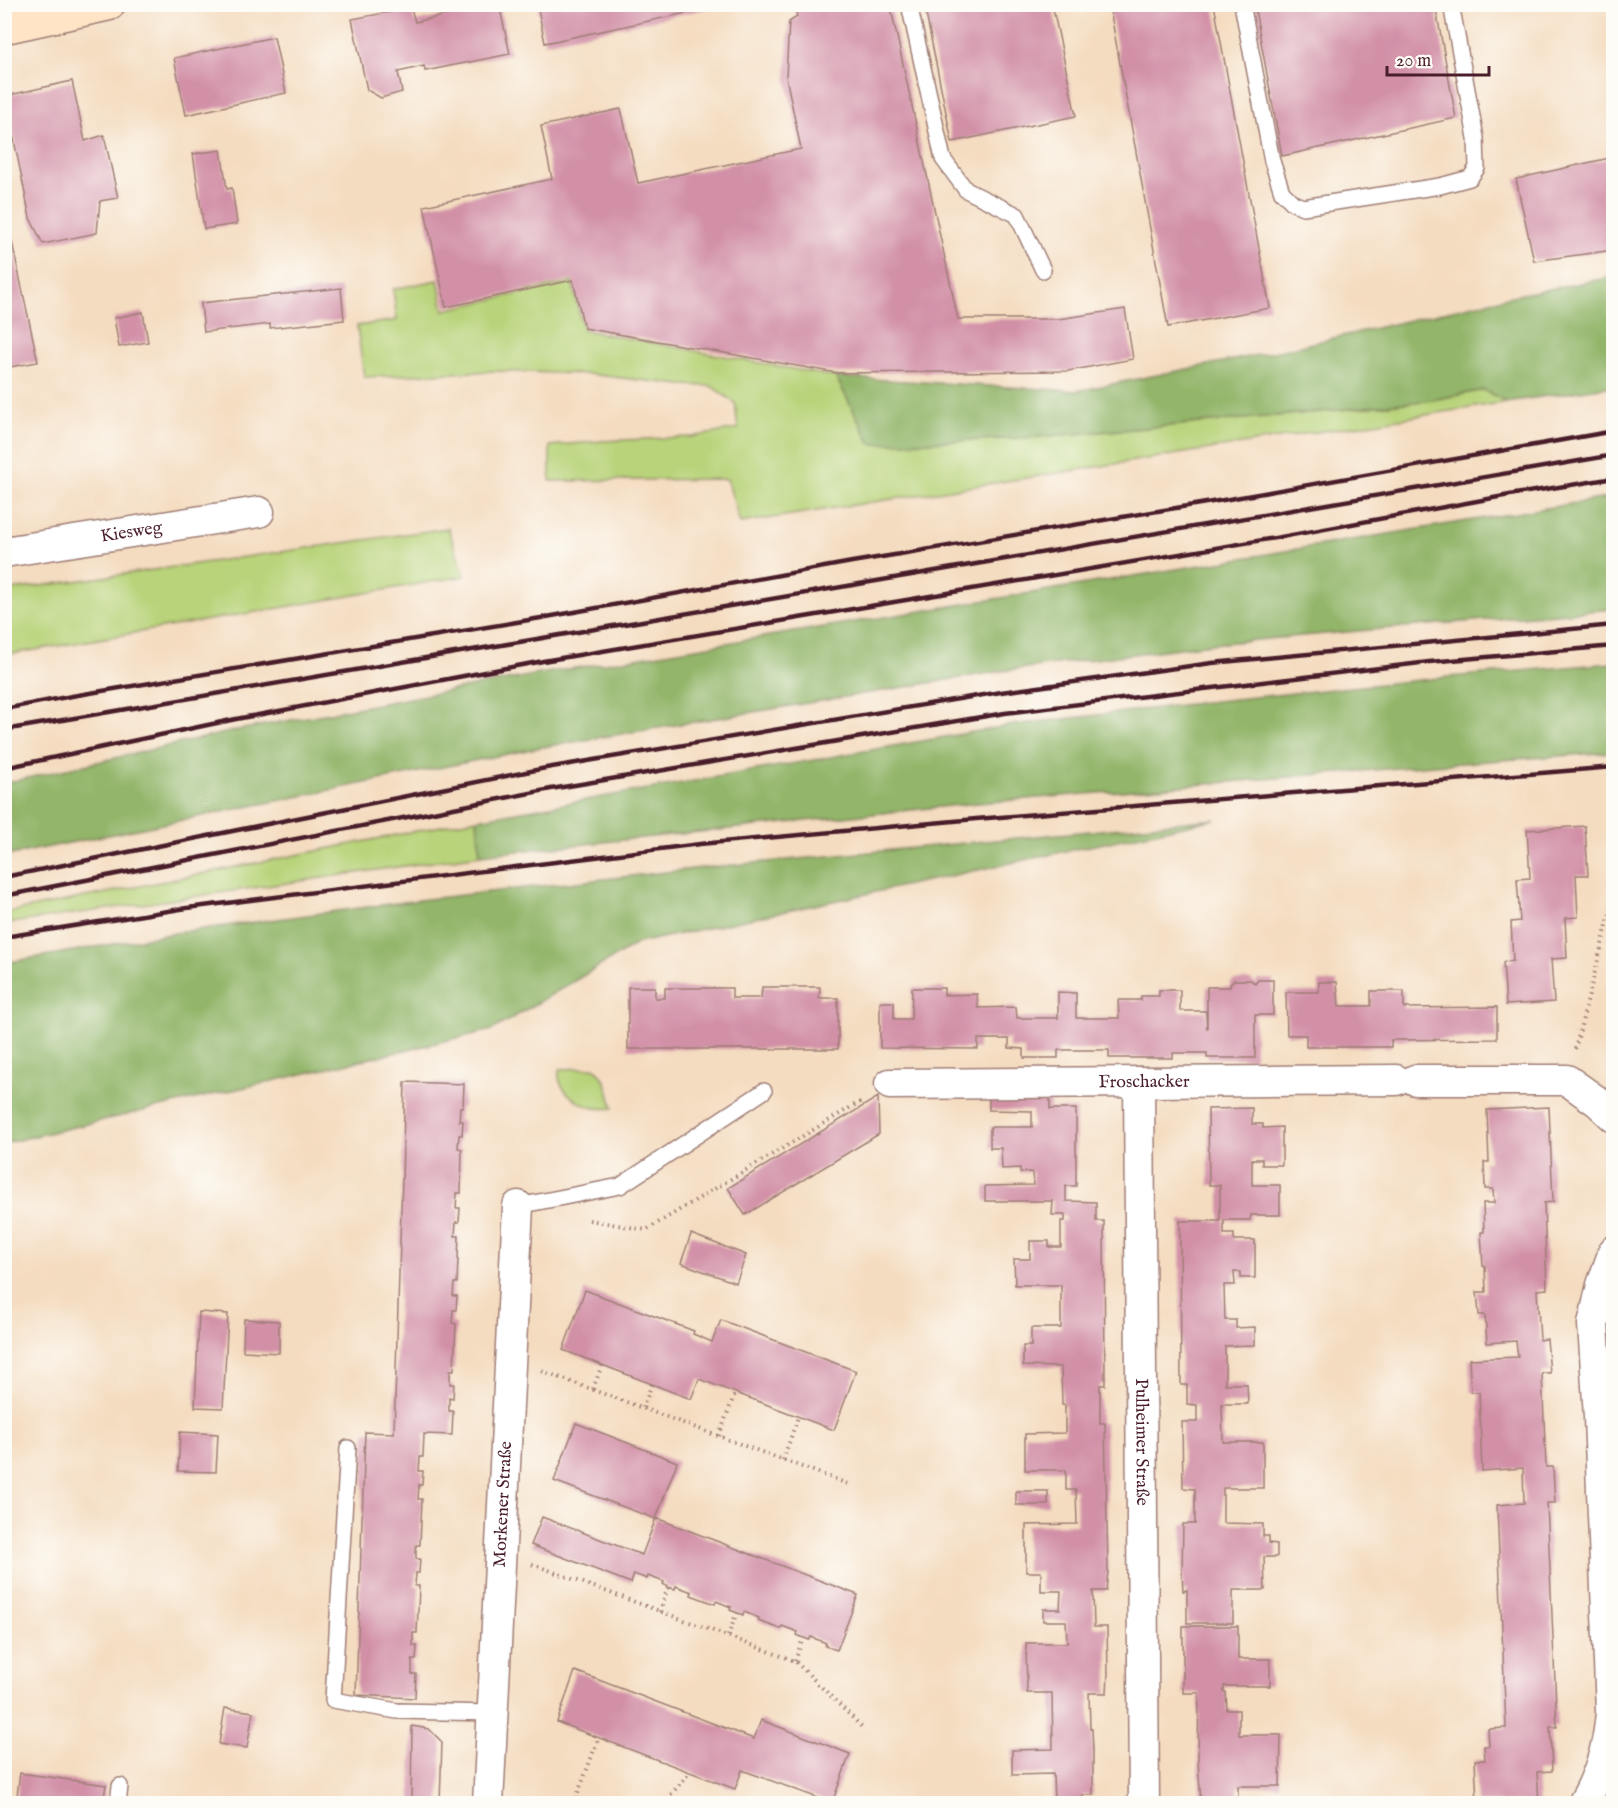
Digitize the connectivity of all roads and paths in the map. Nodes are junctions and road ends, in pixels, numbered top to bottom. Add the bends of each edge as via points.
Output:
1 (108, 4) edge
2 (909, 4) edge
3 (1242, 4) edge
4 (1451, 4) edge
5 (4, 27) edge
6 (1043, 270) dead end
7 (259, 512) dead end
8 (4, 552) edge
9 (1614, 898) edge
10 (1567, 1080) junction
11 (1139, 1082) junction
12 (890, 1084) joint
13 (764, 1091) dead end
14 (1614, 1117) edge
15 (518, 1206) joint
16 (588, 1219) dead end
17 (1614, 1251) edge
18 (510, 1359) junction
19 (602, 1365) dead end
20 (652, 1384) dead end
21 (593, 1389) junction
22 (735, 1393) dead end
23 (643, 1408) junction
24 (1606, 1413) edge
25 (798, 1417) dead end
26 (718, 1436) junction
27 (348, 1448) dead end
28 (783, 1460) junction
29 (851, 1485) dead end
30 (501, 1553) junction
31 (668, 1587) dead end
32 (660, 1612) junction
33 (737, 1612) dead end
34 (728, 1636) junction
35 (803, 1638) dead end
36 (1611, 1639) edge
37 (795, 1661) junction
38 (493, 1713) junction
39 (864, 1729) dead end
40 (599, 1737) dead end
41 (690, 1772) dead end
42 (120, 1786) dead end
43 (667, 1800) junction
44 (118, 1803) edge
45 (488, 1803) edge
46 (574, 1803) edge
47 (663, 1803) edge
48 (744, 1803) edge
49 (1144, 1803) edge
50 (1583, 1803) edge

1 - 5 street
2 - 6 lane via 943,159 966,190 1017,215
3 - 4 lane via 1272,161 1282,192 1303,207 1470,178 1477,168 1476,138
7 - 8 street, Kiesweg
9 - 10 path
10 - 11 street, Froschacker
10 - 14 street
11 - 12 street, Froschacker
11 - 49 street, Pulheimer Straße
12 - 16 path via 645,1230
13 - 15 lane via 620,1186
15 - 18 street, Morkener Straße
17 - 24 street via 1593,1324
18 - 21 path
18 - 30 street, Morkener Straße
19 - 21 path
20 - 23 path
21 - 23 path
22 - 26 path
23 - 26 path
24 - 36 street
25 - 28 path
26 - 28 path
27 - 38 lane via 333,1700 398,1711
28 - 29 path
30 - 32 path
30 - 38 street, Morkener Straße
31 - 32 path
32 - 34 path
33 - 34 path
34 - 37 path
35 - 37 path
36 - 50 street via 1610,1729 1601,1766
37 - 39 path
38 - 45 street, Morkener Straße
40 - 46 path
41 - 43 path
42 - 44 lane
43 - 47 path
43 - 48 path

